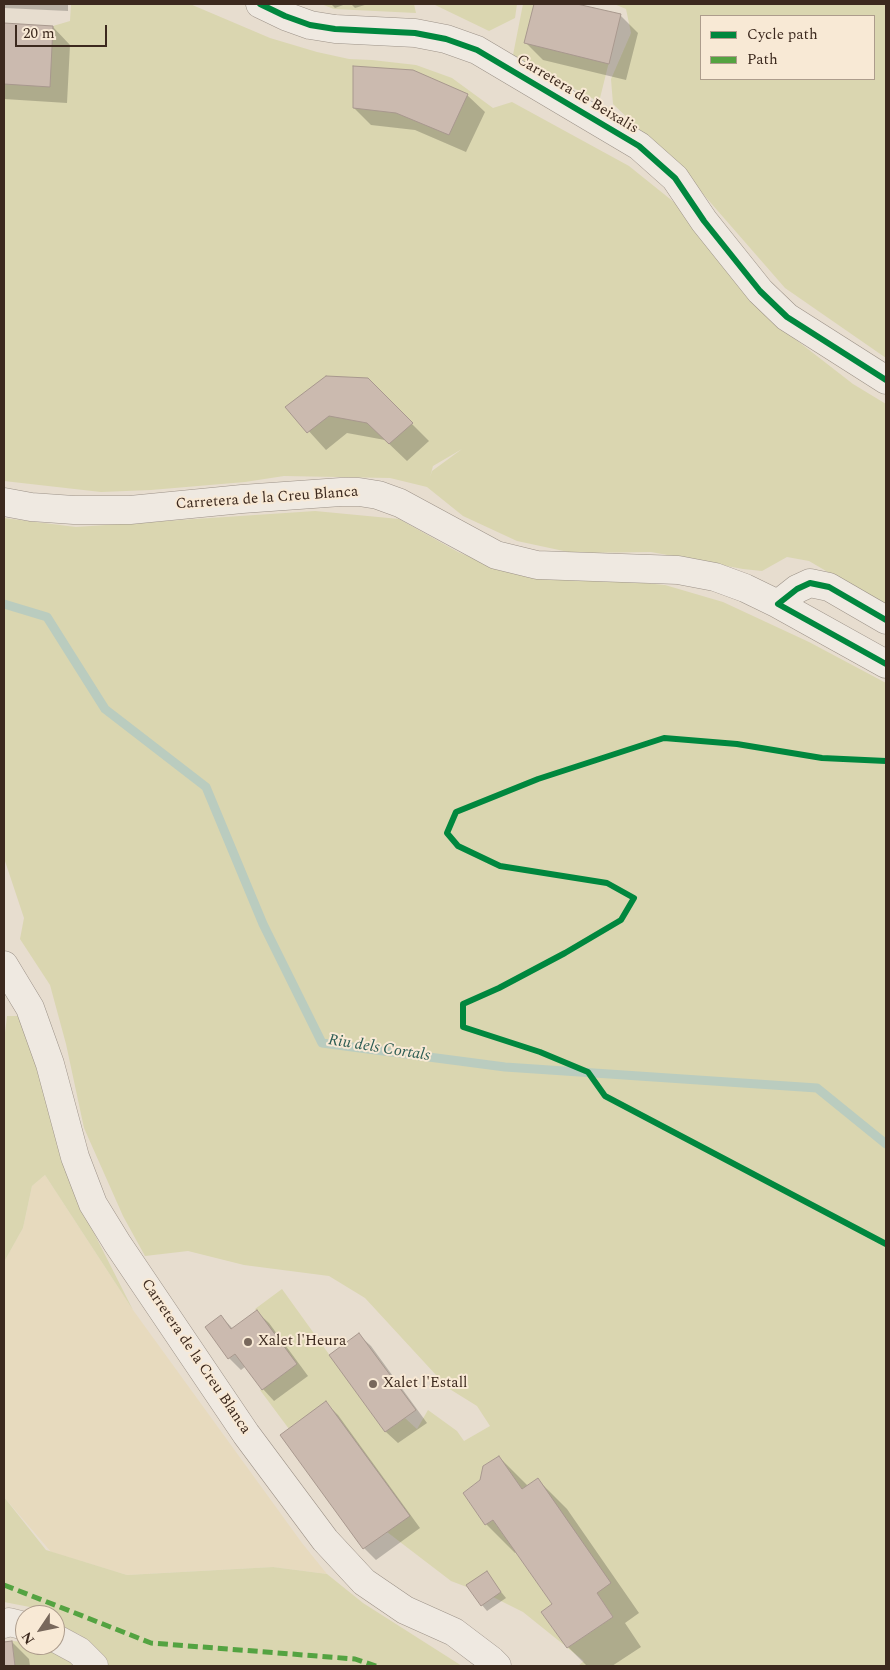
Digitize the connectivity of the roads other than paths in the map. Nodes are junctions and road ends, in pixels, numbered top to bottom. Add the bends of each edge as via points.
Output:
1 (260, 4) edge
2 (886, 380) edge
3 (4, 502) edge
4 (778, 604) junction
5 (886, 620) edge
6 (886, 664) edge
7 (4, 965) edge
8 (65, 1643) edge
9 (94, 1666) edge
10 (497, 1666) edge

1 - 2 main road, Carretera de Beixalis via 310,25 415,33 477,50 639,146 675,178 760,292 787,317
3 - 4 main road, Carretera de la Creu Blanca via 74,510 130,510 359,492 400,503 496,554 537,564 678,570 715,576
4 - 5 main road via 810,583 829,587
4 - 6 main road, Carretera de la Creu Blanca
7 - 10 main road, Carretera de la Creu Blanca via 30,1008 50,1064 75,1157 93,1204 246,1434 325,1540 364,1582 405,1610 454,1632
8 - 9 main road via 79,1651

